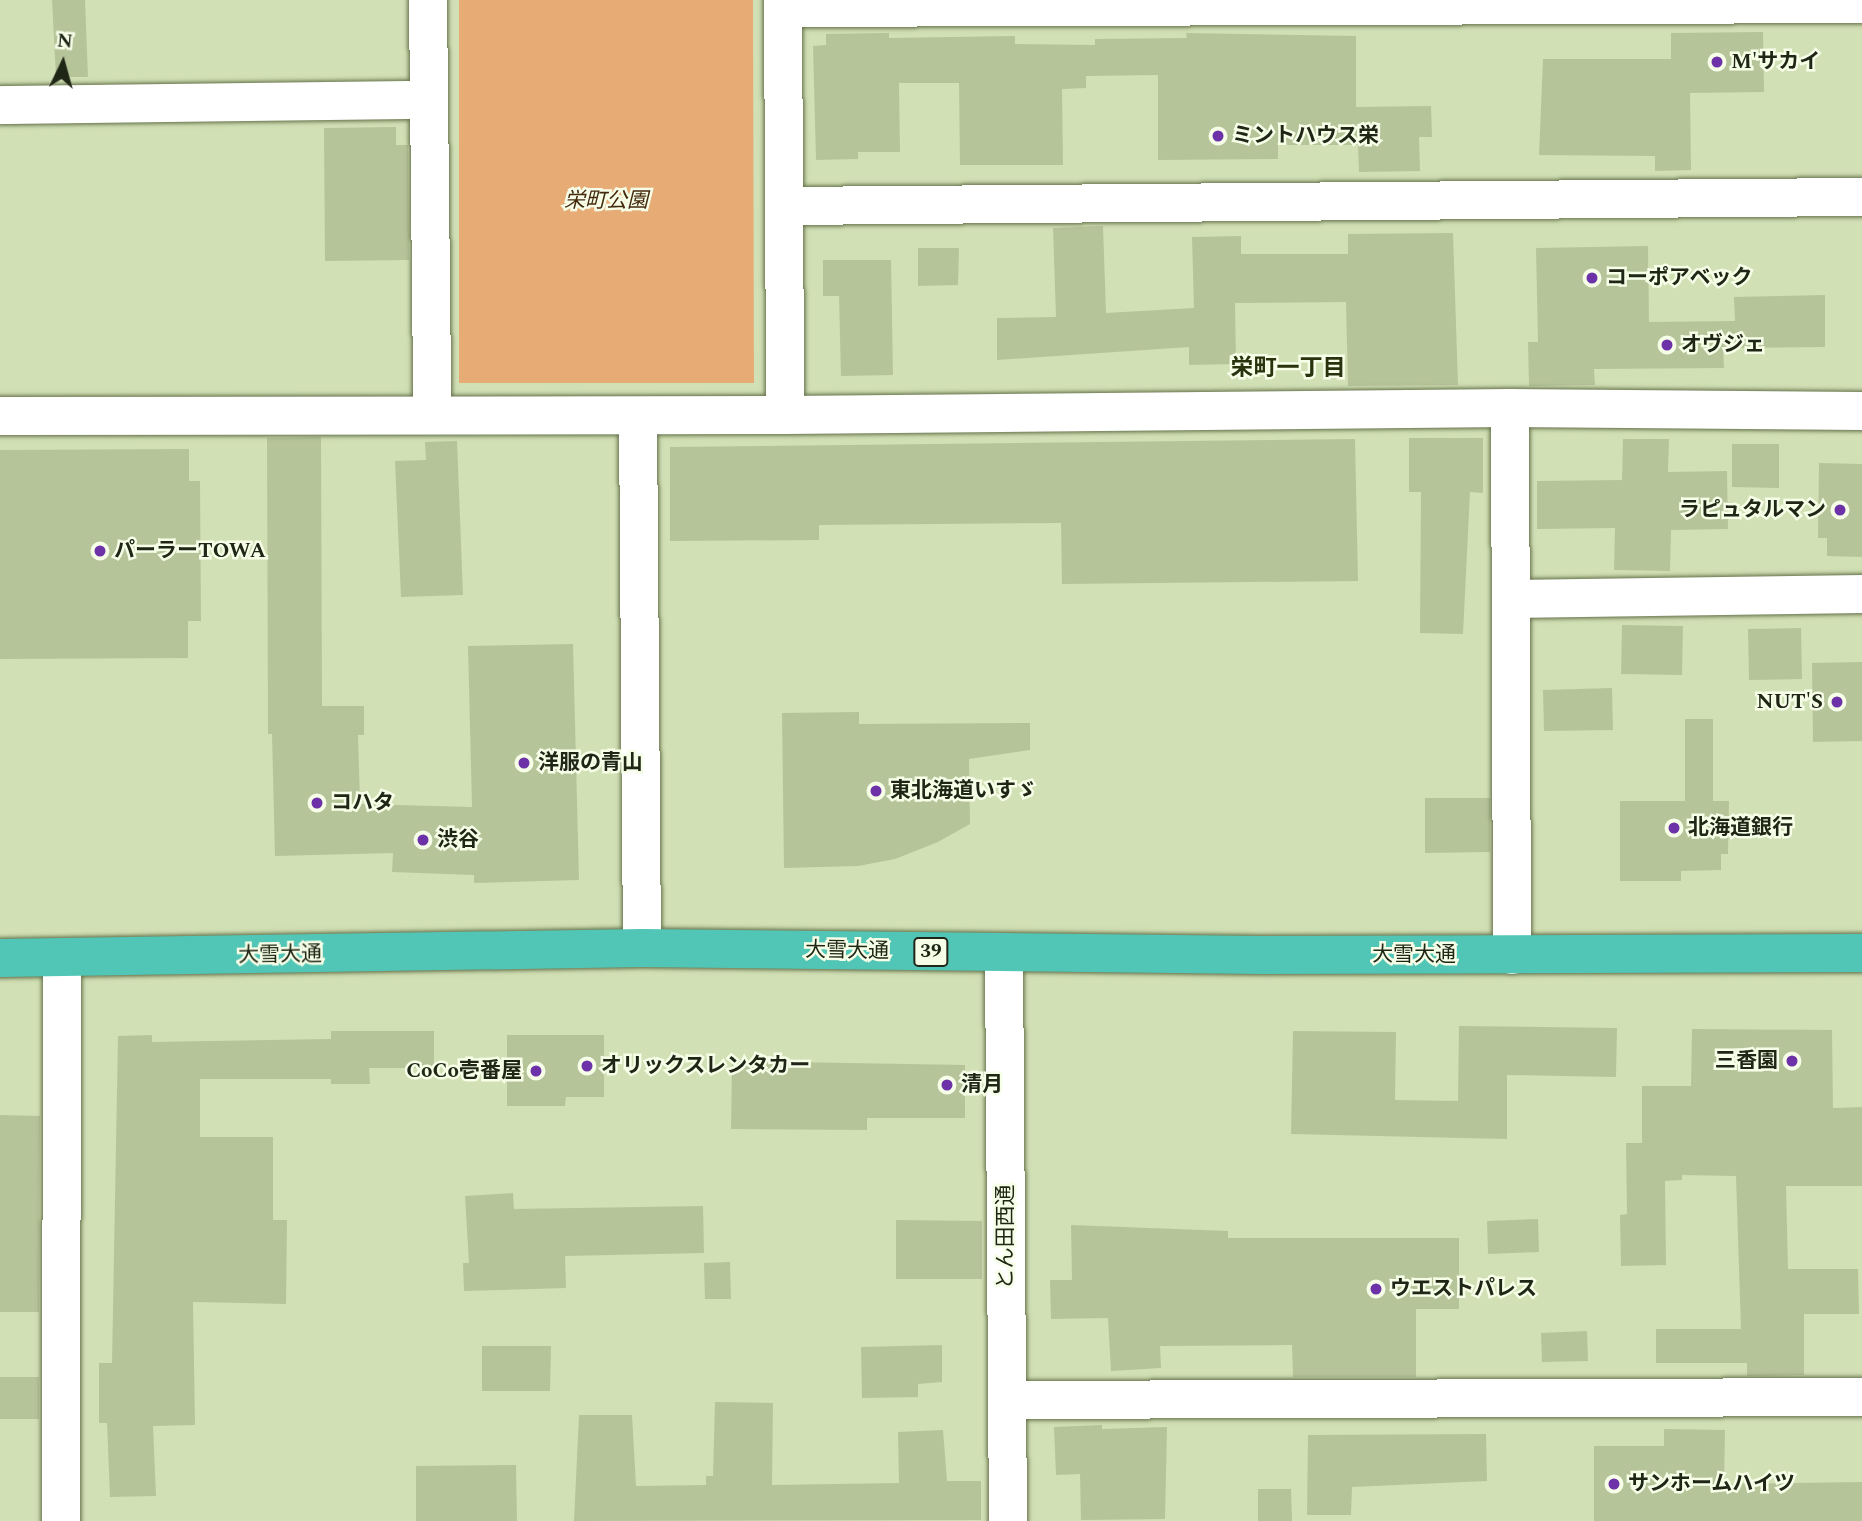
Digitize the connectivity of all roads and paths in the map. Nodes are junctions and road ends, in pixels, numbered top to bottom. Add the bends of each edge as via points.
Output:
1 (429, 0) edge
2 (783, 4) edge
3 (1862, 4) edge
4 (429, 100) junction
5 (0, 105) edge
6 (1862, 197) edge
7 (784, 206) junction
8 (1510, 408) junction
9 (1862, 411) edge
10 (432, 414) junction
11 (785, 415) junction
12 (0, 416) edge
13 (638, 416) junction
14 (1862, 594) edge
15 (1513, 599) junction
16 (642, 948) junction
17 (1862, 953) edge
18 (1004, 954) junction
19 (1512, 956) junction
20 (0, 958) edge
21 (62, 958) junction
22 (1862, 1397) edge
23 (1007, 1400) junction
24 (61, 1521) edge
25 (1008, 1521) edge

1 - 4 street
2 - 3 street
2 - 7 street
4 - 5 street
4 - 10 street
6 - 7 street
7 - 11 street
8 - 9 street
8 - 11 street
8 - 15 street
10 - 12 street
10 - 13 street
11 - 13 street
13 - 16 street
14 - 15 street
15 - 19 street
16 - 18 highway, 大雪大通 / 39
16 - 21 highway, 大雪大通 / 39
17 - 19 highway, 大雪大通 / 39
18 - 19 highway, 大雪大通 / 39
18 - 23 street, とん田西通
20 - 21 highway, 大雪大通 / 39
21 - 24 street
22 - 23 street
23 - 25 street, とん田西通

